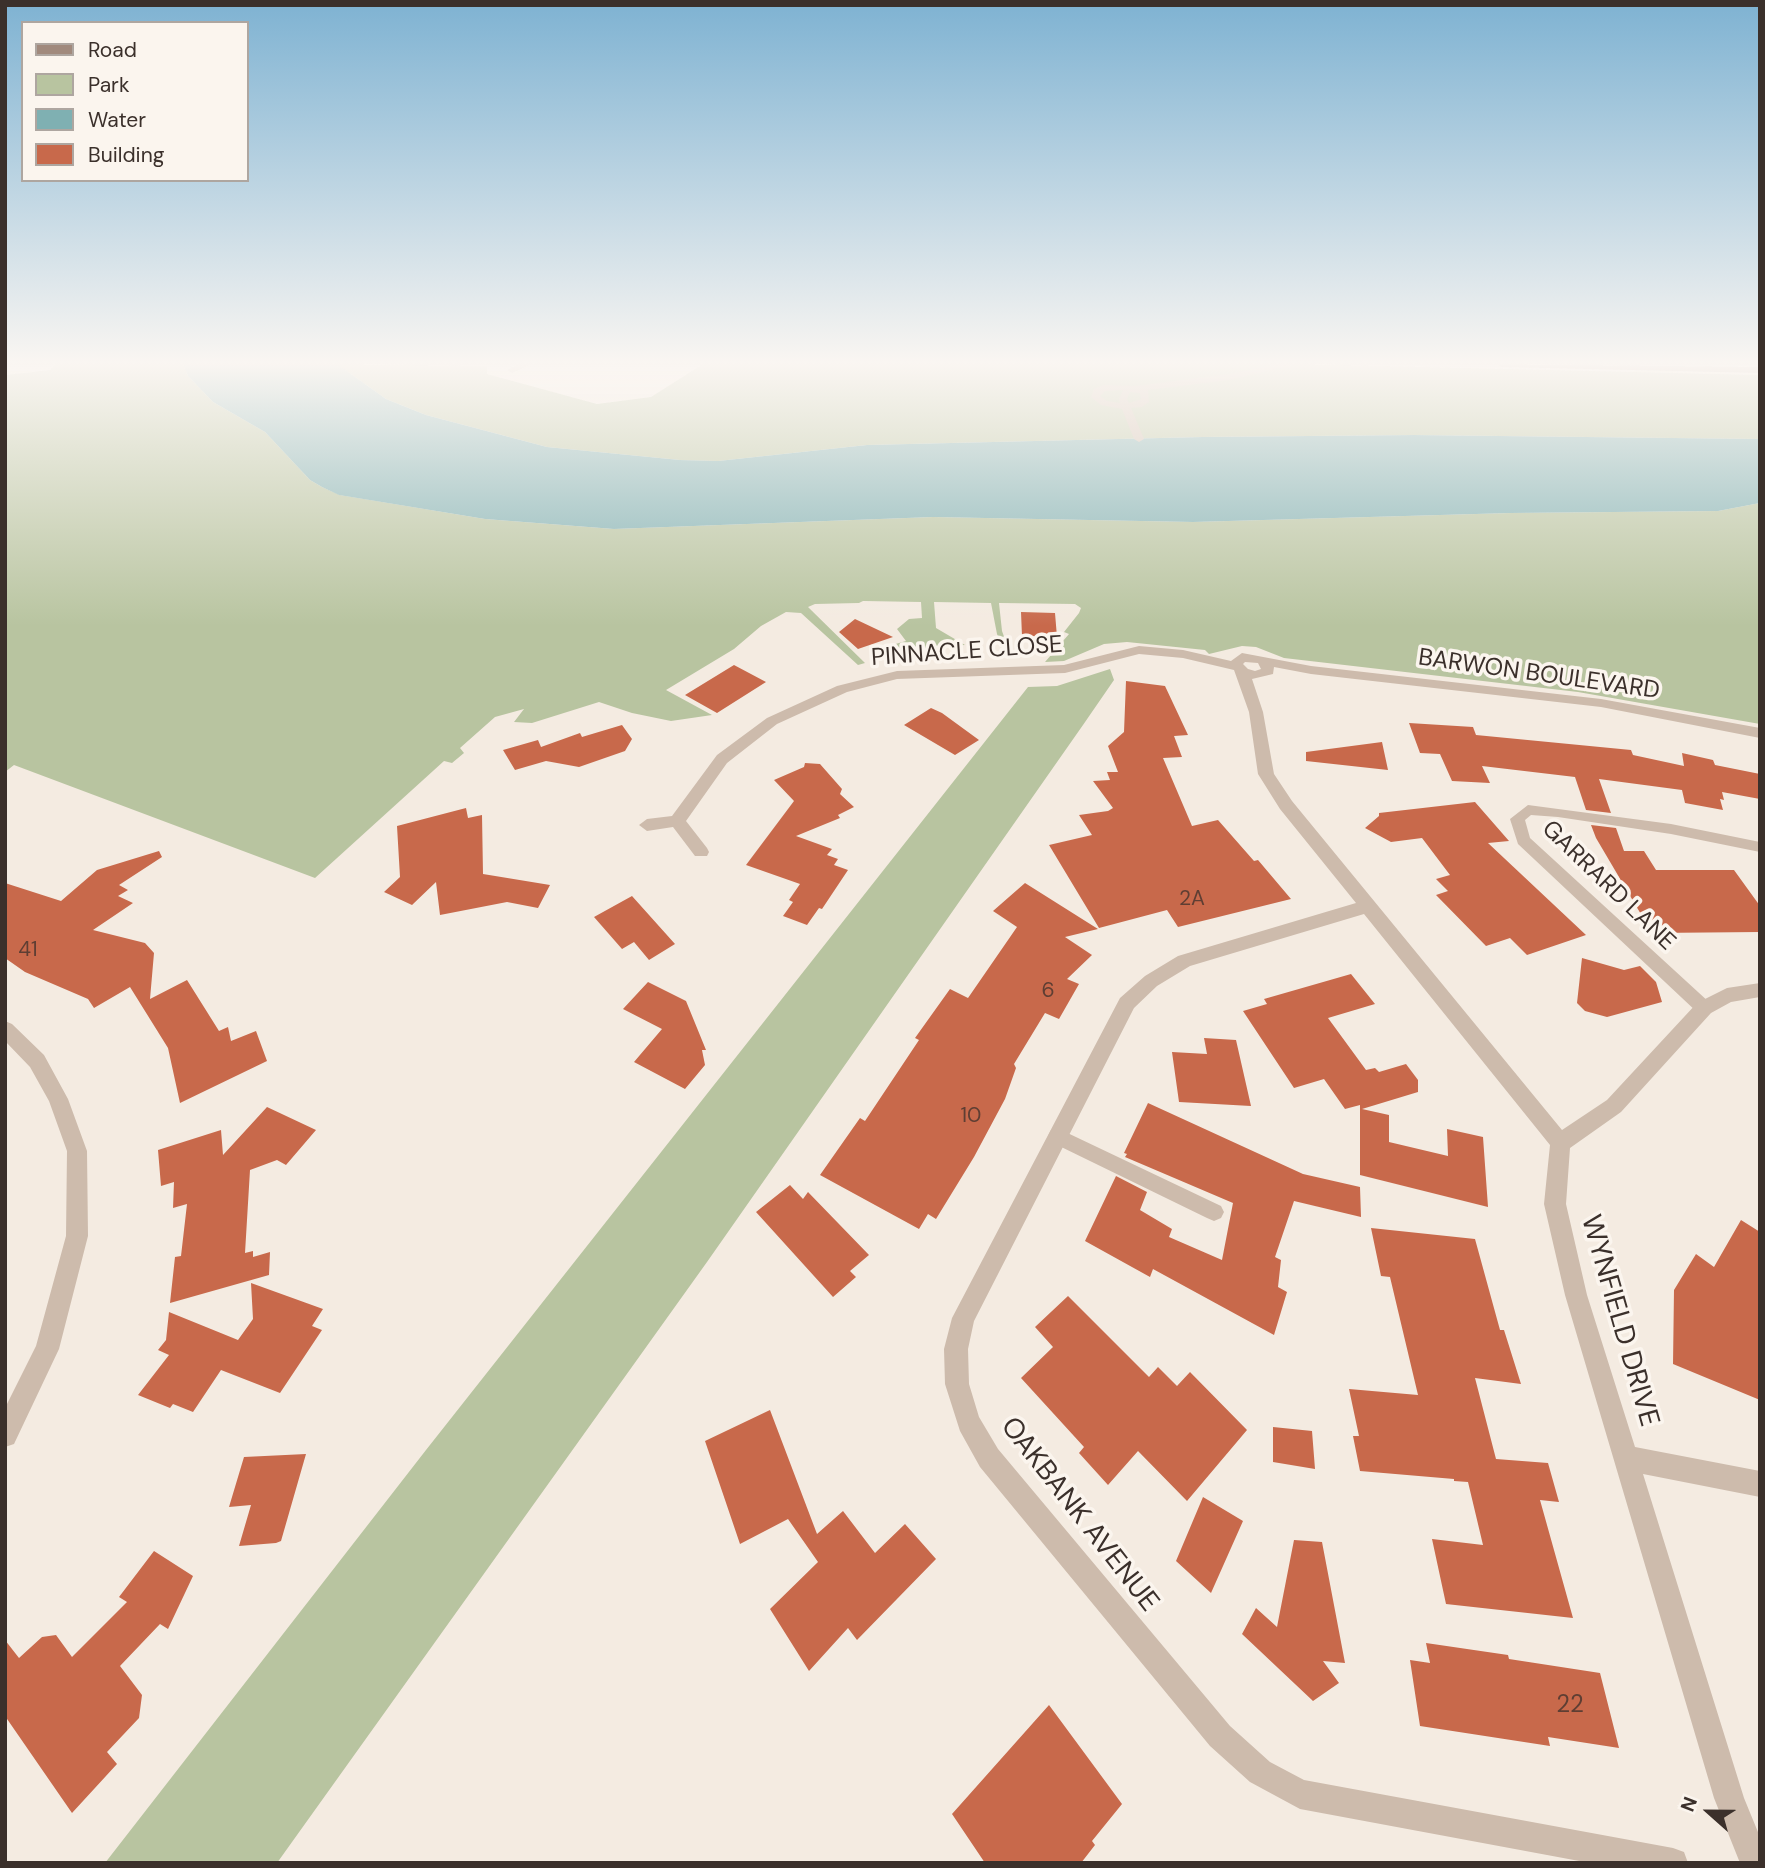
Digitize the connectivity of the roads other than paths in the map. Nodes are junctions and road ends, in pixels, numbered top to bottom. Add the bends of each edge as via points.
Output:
1 (1240, 666) junction
2 (1265, 668) junction
3 (1255, 712) junction
4 (1760, 733) edge
5 (677, 821) junction
6 (647, 825) dead end
7 (1760, 847) edge
8 (701, 852) dead end
9 (1366, 906) junction
10 (1760, 990) edge
11 (1704, 1008) junction
12 (5, 1029) edge
13 (1057, 1136) junction
14 (1560, 1143) junction
15 (1214, 1212) dead end
16 (5, 1435) edge
17 (1627, 1458) junction
18 (1760, 1484) edge
19 (1673, 1863) edge
20 (1755, 1863) edge

1 - 2 street, BARWON BOULEVARD
1 - 3 street
1 - 5 street, PINNACLE CLOSE via 1183,654 1124,652 1065,669 897,675 863,682 772,721 744,741 705,779
2 - 3 street
2 - 4 street, BARWON BOULEVARD via 1601,704
3 - 9 street via 1266,774
5 - 6 street
5 - 8 street
7 - 11 lane, GARRARD LANE via 1558,812 1528,810 1517,819 1523,840
9 - 13 street, OAKBANK AVENUE via 1184,961 1139,990 1118,1018
9 - 14 street
10 - 11 street via 1727,995
11 - 14 street via 1614,1106
12 - 16 street via 37,1061 58,1099 77,1151 77,1237 47,1349
13 - 15 lane
13 - 19 street, OAKBANK AVENUE via 962,1318 956,1349 957,1384 969,1422 989,1458 1220,1736 1260,1772 1300,1794
14 - 17 street, WYNFIELD DRIVE via 1555,1204 1576,1295
17 - 18 street
17 - 20 street, WYNFIELD DRIVE via 1729,1798

